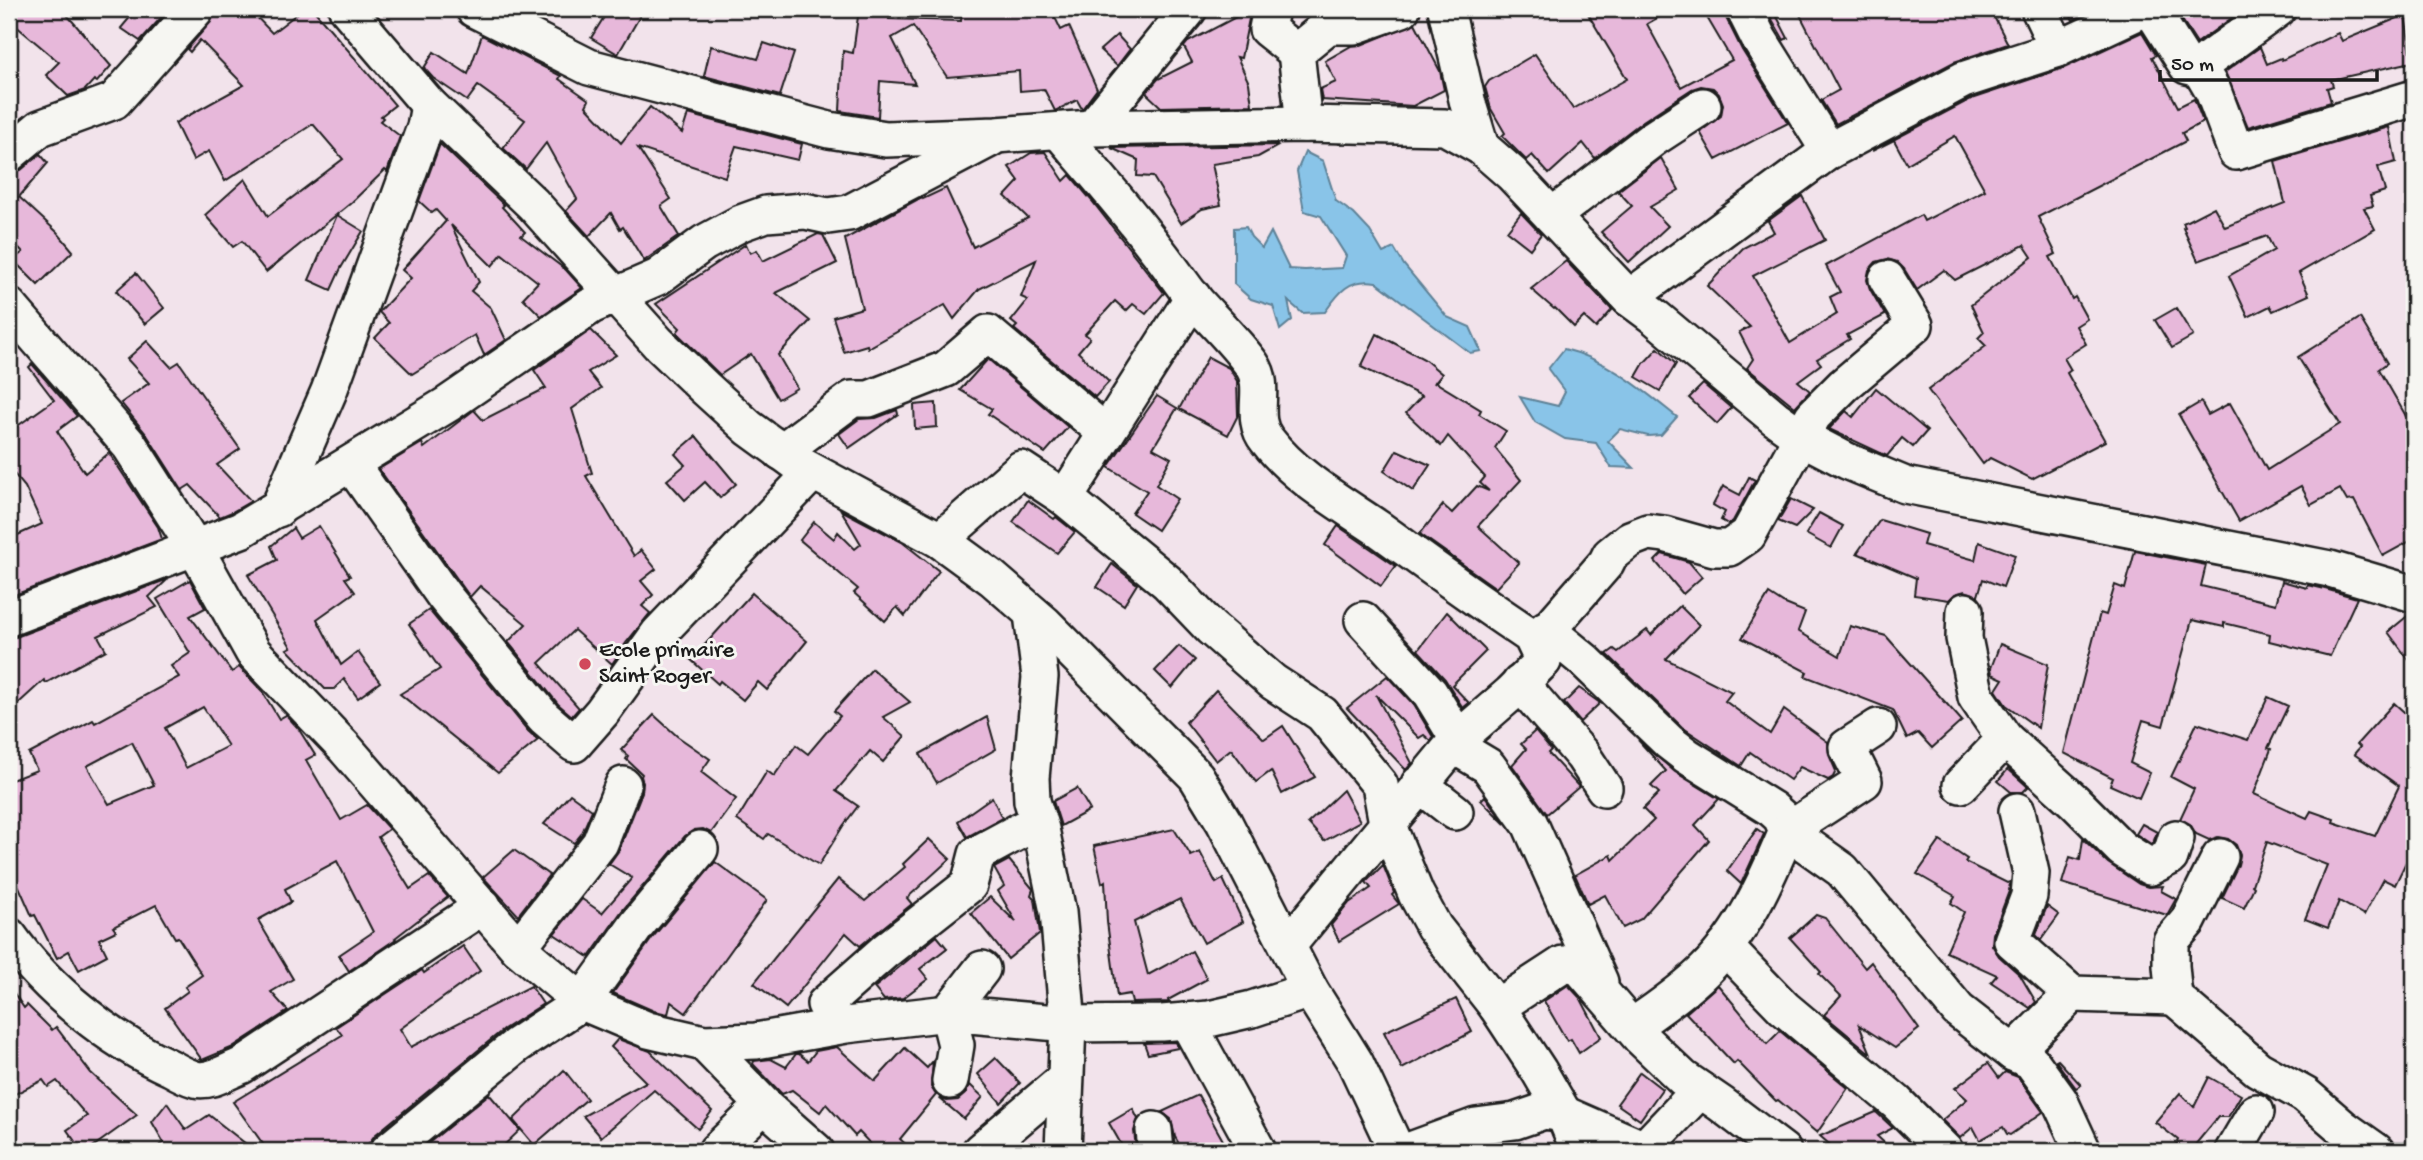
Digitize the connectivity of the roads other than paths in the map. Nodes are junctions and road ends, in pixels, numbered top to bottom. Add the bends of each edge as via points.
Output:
1 (196, 9) edge
2 (347, 9) edge
3 (474, 9) edge
4 (1271, 9) edge
5 (1402, 9) edge
6 (1446, 9) edge
7 (1744, 9) edge
8 (2039, 9) edge
9 (2144, 9) edge
10 (2151, 9) edge
11 (2278, 9) edge
12 (1180, 12) edge
13 (2058, 49) junction
14 (1296, 52) junction
15 (2200, 69) junction
16 (2414, 98) edge
17 (429, 105) junction
18 (1703, 106) dead end
19 (1304, 124) junction
20 (1075, 130) junction
21 (996, 135) junction
22 (1481, 147) junction
23 (1829, 151) junction
24 (9, 153) edge
25 (1552, 216) junction
26 (1887, 279) dead end
27 (614, 296) junction
28 (1193, 297) junction
29 (1629, 298) junction
30 (9, 306) edge
31 (1107, 433) junction
32 (1803, 438) junction
33 (781, 452) junction
34 (351, 464) junction
35 (812, 473) junction
36 (1065, 498) junction
37 (278, 509) junction
38 (940, 540) junction
39 (195, 548) junction
40 (2414, 594) edge
41 (1965, 611) dead end
42 (1032, 614) junction
43 (9, 618) edge
44 (1363, 620) dead end
45 (1536, 658) junction
46 (1878, 727) dead end
47 (2005, 740) junction
48 (1455, 742) junction
49 (1419, 784) junction
50 (623, 785) dead end
51 (1961, 785) dead end
52 (1604, 788) dead end
53 (2017, 811) dead end
54 (1455, 812) dead end
55 (1038, 821) junction
56 (1387, 823) junction
57 (1787, 831) junction
58 (2176, 838) dead end
59 (701, 849) dead end
60 (2220, 857) dead end
61 (482, 906) junction
62 (1288, 945) junction
63 (518, 947) junction
64 (1725, 947) junction
65 (13, 951) edge
66 (982, 970) dead end
67 (1310, 990) junction
68 (2073, 994) junction
69 (2174, 997) junction
70 (1608, 998) junction
71 (582, 1002) junction
72 (825, 1004) dead end
73 (1497, 1007) junction
74 (948, 1013) junction
75 (1187, 1021) junction
76 (1068, 1024) junction
77 (1632, 1027) junction
78 (704, 1043) junction
79 (2013, 1053) junction
80 (1065, 1079) junction
81 (950, 1081) dead end
82 (1700, 1090) junction
83 (764, 1105) junction
84 (2256, 1112) dead end
85 (1564, 1114) junction
86 (388, 1151) edge
87 (716, 1151) edge
88 (816, 1151) edge
89 (980, 1151) edge
90 (1063, 1151) edge
91 (1258, 1151) edge
92 (1397, 1151) edge
93 (1408, 1151) edge
94 (1579, 1151) edge
95 (1783, 1151) edge
96 (1945, 1151) edge
97 (2083, 1151) edge
98 (2233, 1151) edge
99 (2376, 1151) edge

1 - 24 street via 114,101 40,128
2 - 17 street
3 - 21 street via 589,67 829,130 886,139
4 - 14 street via 1267,29
5 - 14 street via 1354,26 1328,26
6 - 22 street
7 - 23 street
8 - 13 street
9 - 13 street
10 - 15 street via 2187,66
11 - 15 street
12 - 20 street
13 - 23 street via 1963,80
14 - 19 street
15 - 16 street via 2236,152
17 - 27 street via 533,204
17 - 37 street via 425,127 329,390
18 - 25 street
19 - 20 street
19 - 22 street via 1445,127
20 - 21 street
20 - 28 street
21 - 27 street via 849,213 766,214 741,223 658,277
22 - 25 street
23 - 29 street
25 - 29 street
26 - 32 street via 1924,334 1844,384 1813,416
27 - 33 street via 704,387
27 - 34 street via 591,306
28 - 31 street
28 - 45 street via 1258,376 1259,427 1266,440 1296,470 1531,635
29 - 32 street
30 - 39 street via 130,446
31 - 33 street via 988,333 946,369 869,399 852,399
31 - 36 street
32 - 40 street via 1905,485 2330,569
32 - 45 street via 1748,536 1729,548 1648,532 1630,539 1610,555
33 - 35 street
34 - 35 street via 444,596 544,718 574,744 659,632
34 - 37 street
35 - 38 street
36 - 38 street via 1021,468
36 - 56 street via 1167,582 1273,682 1322,714 1380,785
37 - 39 street
38 - 42 street
39 - 43 street
39 - 61 street via 253,652 345,748
41 - 47 street via 1964,638 1976,697
42 - 55 street via 1040,677 1031,778
42 - 62 street via 1196,776
44 - 48 street via 1430,694
45 - 48 street
45 - 52 street via 1583,756
45 - 57 street via 1585,662 1669,742 1772,809
46 - 57 street via 1847,747 1864,781
47 - 51 street
47 - 58 street via 2122,849 2150,867 2170,857
48 - 49 street
48 - 70 street via 1488,766 1530,824
49 - 54 street
49 - 56 street
50 - 63 street via 600,844
53 - 68 street via 2031,873 2029,896 2012,942
55 - 72 street via 977,854 969,885
55 - 76 street via 1058,912
56 - 62 street
56 - 73 street via 1434,928
57 - 64 street via 1766,881
57 - 79 street via 1842,870 1958,1010
59 - 71 street via 637,925
60 - 69 street via 2188,921 2171,941
61 - 63 street
61 - 65 street via 241,1066 212,1079 197,1080 154,1061 54,989
62 - 67 street
63 - 71 street
64 - 77 street via 1680,992
64 - 96 street via 1784,1008 1896,1102
66 - 74 street
67 - 75 street via 1252,1009
67 - 92 street via 1355,1062
68 - 69 street
68 - 79 street
69 - 99 street via 2258,1069 2305,1095
70 - 73 street via 1570,962
70 - 77 street
71 - 78 street via 648,1030
71 - 86 street via 517,1045
73 - 85 street
74 - 76 street
74 - 78 street via 756,1041
74 - 81 street via 956,1045
75 - 76 street
75 - 91 street
76 - 80 street
77 - 82 street
78 - 83 street
79 - 97 street via 2031,1061 2060,1101
80 - 89 street
80 - 90 street
82 - 85 street via 1644,1149
82 - 95 street
83 - 87 street
83 - 88 street
84 - 98 street
85 - 93 street via 1544,1111 1515,1121 1476,1126
85 - 94 street

